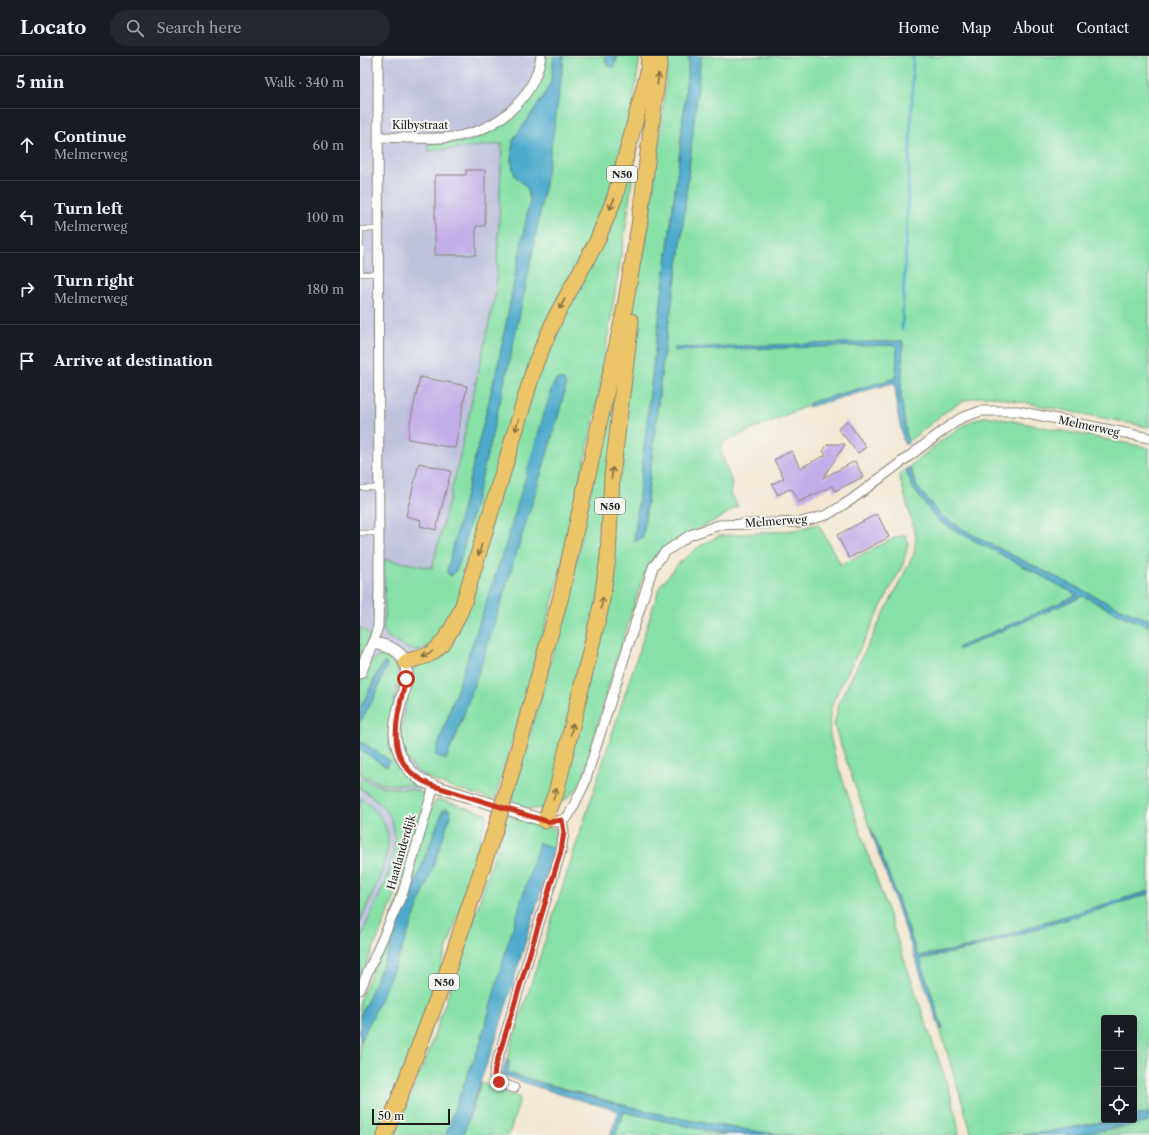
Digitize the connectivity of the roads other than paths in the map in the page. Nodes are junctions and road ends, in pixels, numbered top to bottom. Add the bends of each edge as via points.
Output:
1 (378, 56) edge
2 (541, 56) edge
3 (649, 56) edge
4 (660, 56) edge
5 (648, 72) junction
6 (379, 137) junction
7 (360, 229) edge
8 (379, 229) junction
9 (636, 243) junction
10 (360, 274) edge
11 (379, 274) junction
12 (610, 371) junction
13 (1149, 438) edge
14 (360, 488) edge
15 (379, 488) junction
16 (360, 533) edge
17 (379, 533) junction
18 (373, 643) junction
19 (406, 662) junction
20 (360, 673) edge
21 (434, 786) junction
22 (562, 820) junction
23 (545, 821) junction
24 (360, 990) edge
25 (514, 1088) dead end
26 (385, 1135) edge

1 - 6 street
2 - 6 street, Kilbystraat via 533,81 520,101 503,118 480,131 452,137
3 - 5 highway, N50
9 -> 4 highway, N50
5 - 12 highway, N50 via 631,213 614,319
5 -> 19 highway, N50 via 615,197 597,241 557,314 536,362 463,605 452,628 437,648
6 - 8 street
7 - 8 lane
7 - 10 lane
8 - 11 street
9 - 12 highway, N50
23 -> 9 highway, N50 via 557,787 602,606 616,436 639,258
10 - 11 lane
11 - 15 street
12 - 26 highway, N50, bridge via 561,596 496,827 444,981
13 - 22 street, Melmerweg via 1018,411 982,411 961,418 827,515 801,522 719,525 690,536 665,552 653,567 587,777 569,814
14 - 15 lane
15 - 17 street
16 - 17 lane
17 - 18 street via 378,626
18 - 19 street via 395,649
18 - 20 street
19 - 21 street via 406,679 395,728 397,747 412,772 419,779
21 - 23 street
21 - 24 street, Haatlanderdijk via 403,892
22 - 23 street
22 - 25 street via 564,832 561,851 495,1068 494,1076 499,1082

